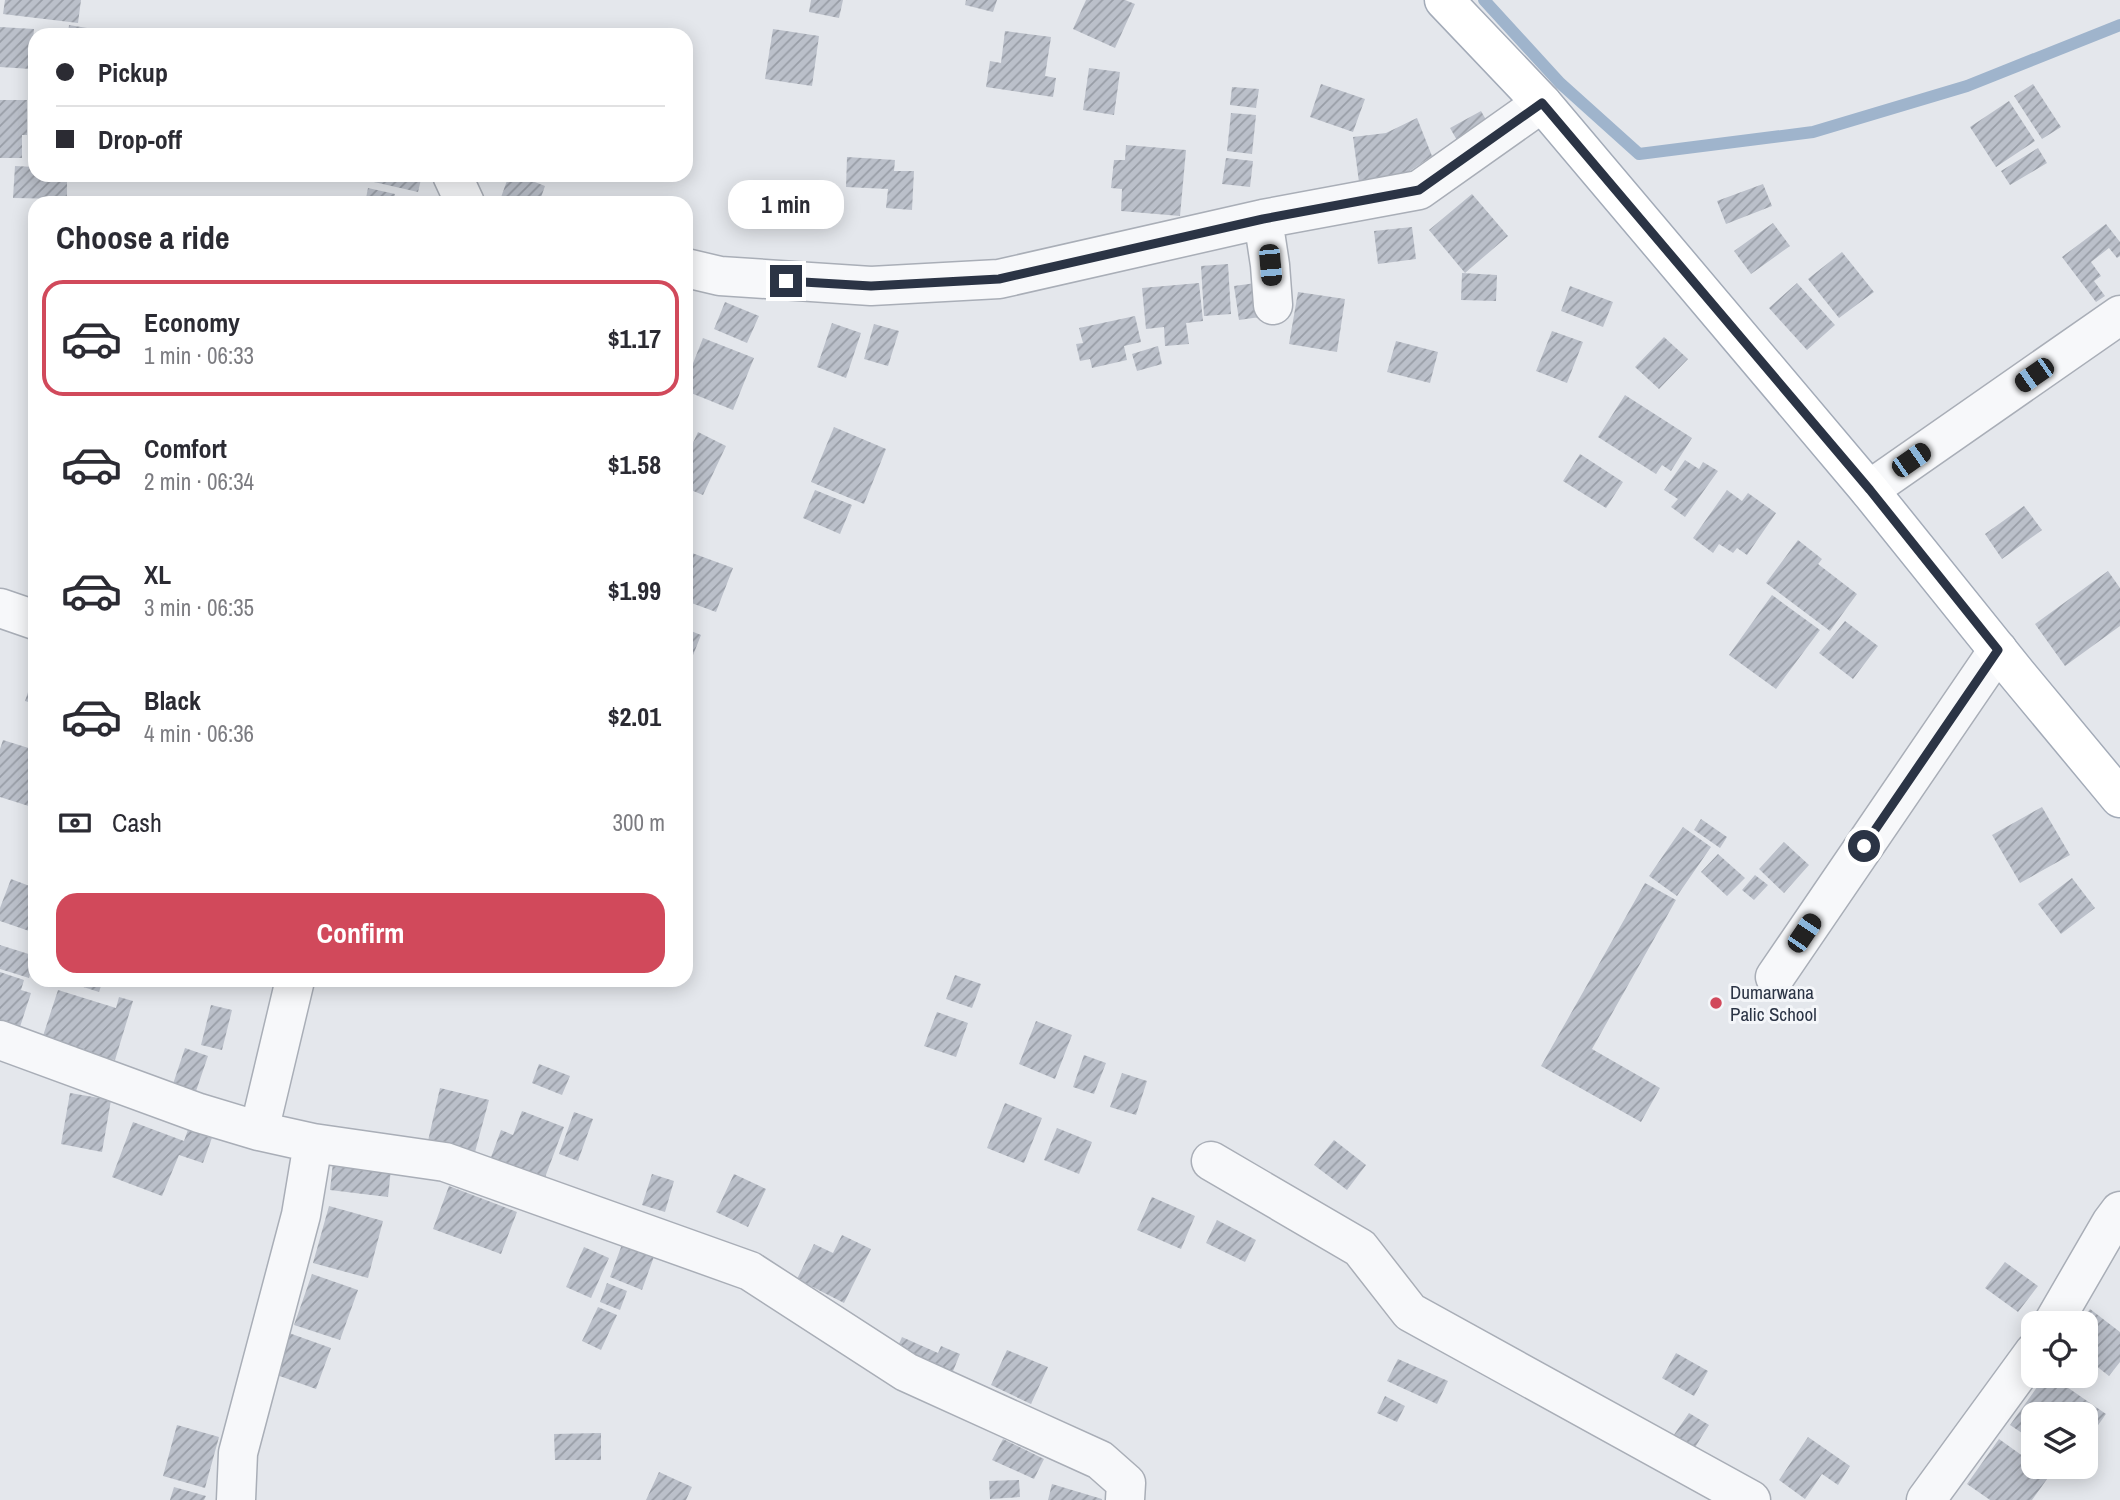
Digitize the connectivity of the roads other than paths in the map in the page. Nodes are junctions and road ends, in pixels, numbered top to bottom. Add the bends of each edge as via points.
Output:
1 (1444, 0) edge
2 (1542, 103) junction
3 (1263, 219) junction
4 (693, 270) edge
5 (1273, 305) dead end
6 (2120, 316) edge
7 (1870, 490) junction
8 (0, 608) edge
9 (28, 618) edge
10 (1998, 650) junction
11 (2120, 798) edge
12 (1774, 976) dead end
13 (293, 987) edge
14 (0, 1040) edge
15 (259, 1131) junction
16 (313, 1143) junction
17 (1211, 1161) dead end
18 (2120, 1211) edge
19 (2060, 1311) edge
20 (2021, 1370) edge
21 (236, 1500) edge
22 (1125, 1500) edge
23 (1751, 1500) edge
24 (1926, 1500) edge

1 - 2 main road
2 - 3 street via 1419,190
2 - 7 main road
3 - 4 street via 999,279 871,286 720,276
3 - 5 street
6 - 7 street
7 - 10 main road
8 - 9 street
10 - 11 main road
10 - 12 street
13 - 15 street
14 - 15 street
15 - 16 street
16 - 21 street via 300,1215 238,1453
16 - 22 street via 445,1162 750,1271 906,1372 1100,1460 1126,1483
17 - 23 street via 1360,1248 1410,1312
18 - 19 street
20 - 24 street

